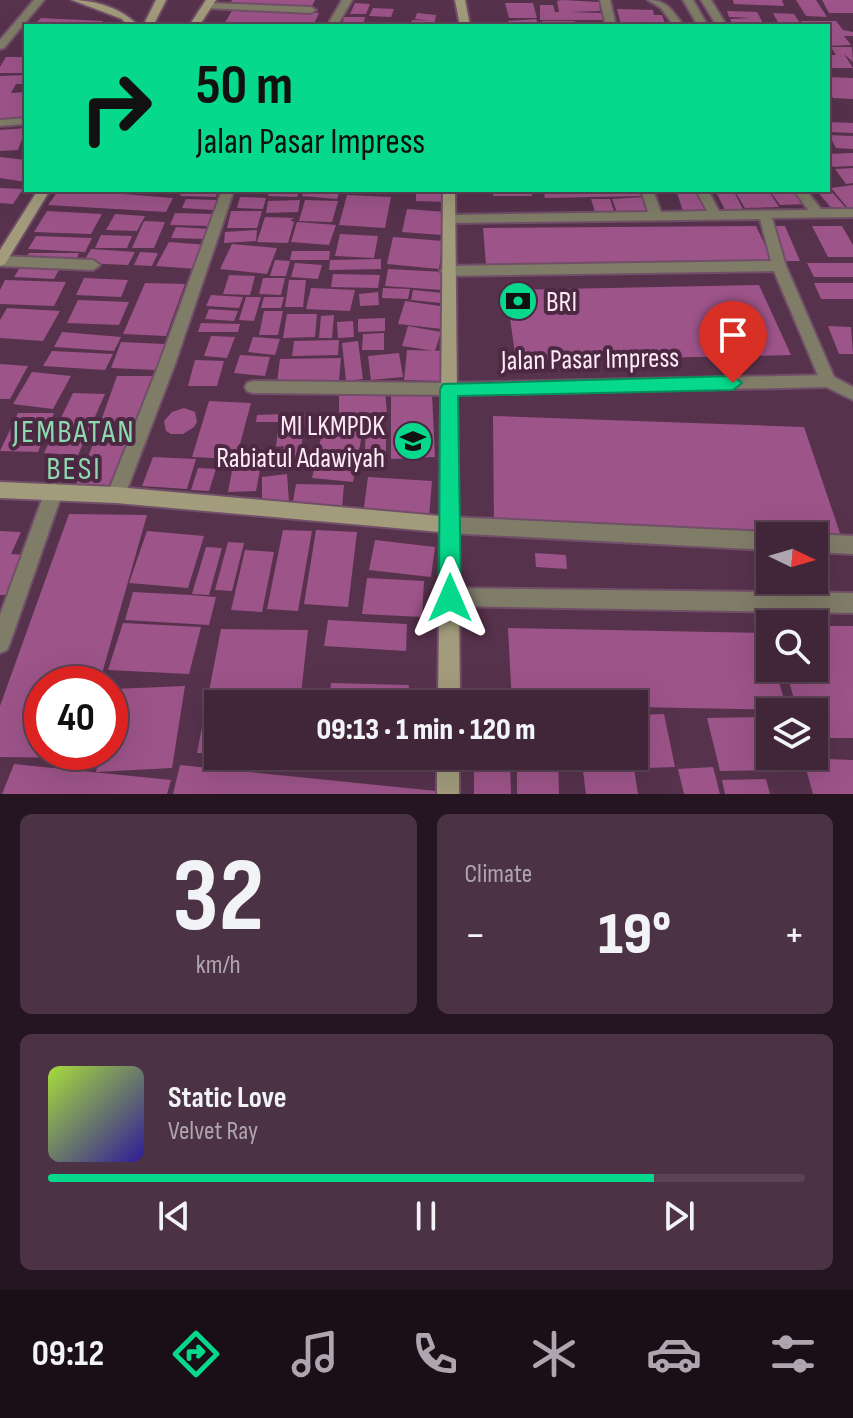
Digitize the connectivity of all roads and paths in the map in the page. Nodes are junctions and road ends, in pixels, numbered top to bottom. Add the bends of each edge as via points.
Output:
1 (39, 0) edge
2 (77, 0) edge
3 (161, 0) edge
4 (347, 0) edge
5 (460, 0) edge
6 (605, 0) edge
7 (653, 0) edge
8 (688, 0) edge
9 (706, 0) edge
10 (209, 3) edge
11 (311, 10) dead end
12 (131, 24) edge
13 (149, 24) edge
14 (195, 24) edge
15 (333, 24) edge
16 (465, 24) edge
17 (611, 24) edge
18 (678, 24) edge
19 (702, 24) edge
20 (721, 24) edge
21 (0, 46) edge
22 (24, 121) edge
23 (0, 123) edge
24 (43, 192) edge
25 (227, 192) edge
26 (449, 192) edge
27 (648, 192) edge
28 (703, 192) edge
29 (802, 192) edge
30 (853, 213) edge
31 (818, 214) junction
32 (715, 215) junction
33 (765, 215) junction
34 (656, 216) junction
35 (449, 219) junction
36 (0, 261) edge
37 (93, 265) dead end
38 (779, 266) junction
39 (447, 271) junction
40 (828, 381) junction
41 (253, 387) dead end
42 (449, 389) junction
43 (853, 394) edge
44 (0, 490) edge
45 (54, 491) junction
46 (116, 495) junction
47 (449, 525) junction
48 (756, 540) edge
49 (828, 544) edge
50 (853, 545) edge
51 (450, 597) junction
52 (853, 603) edge
53 (0, 643) edge
54 (449, 690) edge
55 (448, 770) edge
56 (448, 794) edge

1 - 21 street
2 - 12 street
3 - 13 street
4 - 15 street
5 - 16 street
6 - 17 street
7 - 18 street
8 - 19 street
9 - 20 street
10 - 11 street
10 - 14 street
22 - 23 street
24 - 36 street
25 - 46 street
26 - 35 street
27 - 34 street
28 - 32 street
29 - 31 street
30 - 31 street
31 - 33 street
32 - 33 street
32 - 34 street
33 - 38 street
34 - 35 street
35 - 39 street
36 - 37 street
38 - 39 street
38 - 40 street
39 - 42 street
40 - 42 street, Jalan Pasar Impress
40 - 43 street
41 - 42 street, Jalan Pasar Impress
42 - 47 street
44 - 45 street
45 - 46 street
45 - 53 street
46 - 47 street
47 - 48 street
47 - 51 street
49 - 50 street
51 - 52 street
51 - 54 street
55 - 56 street

